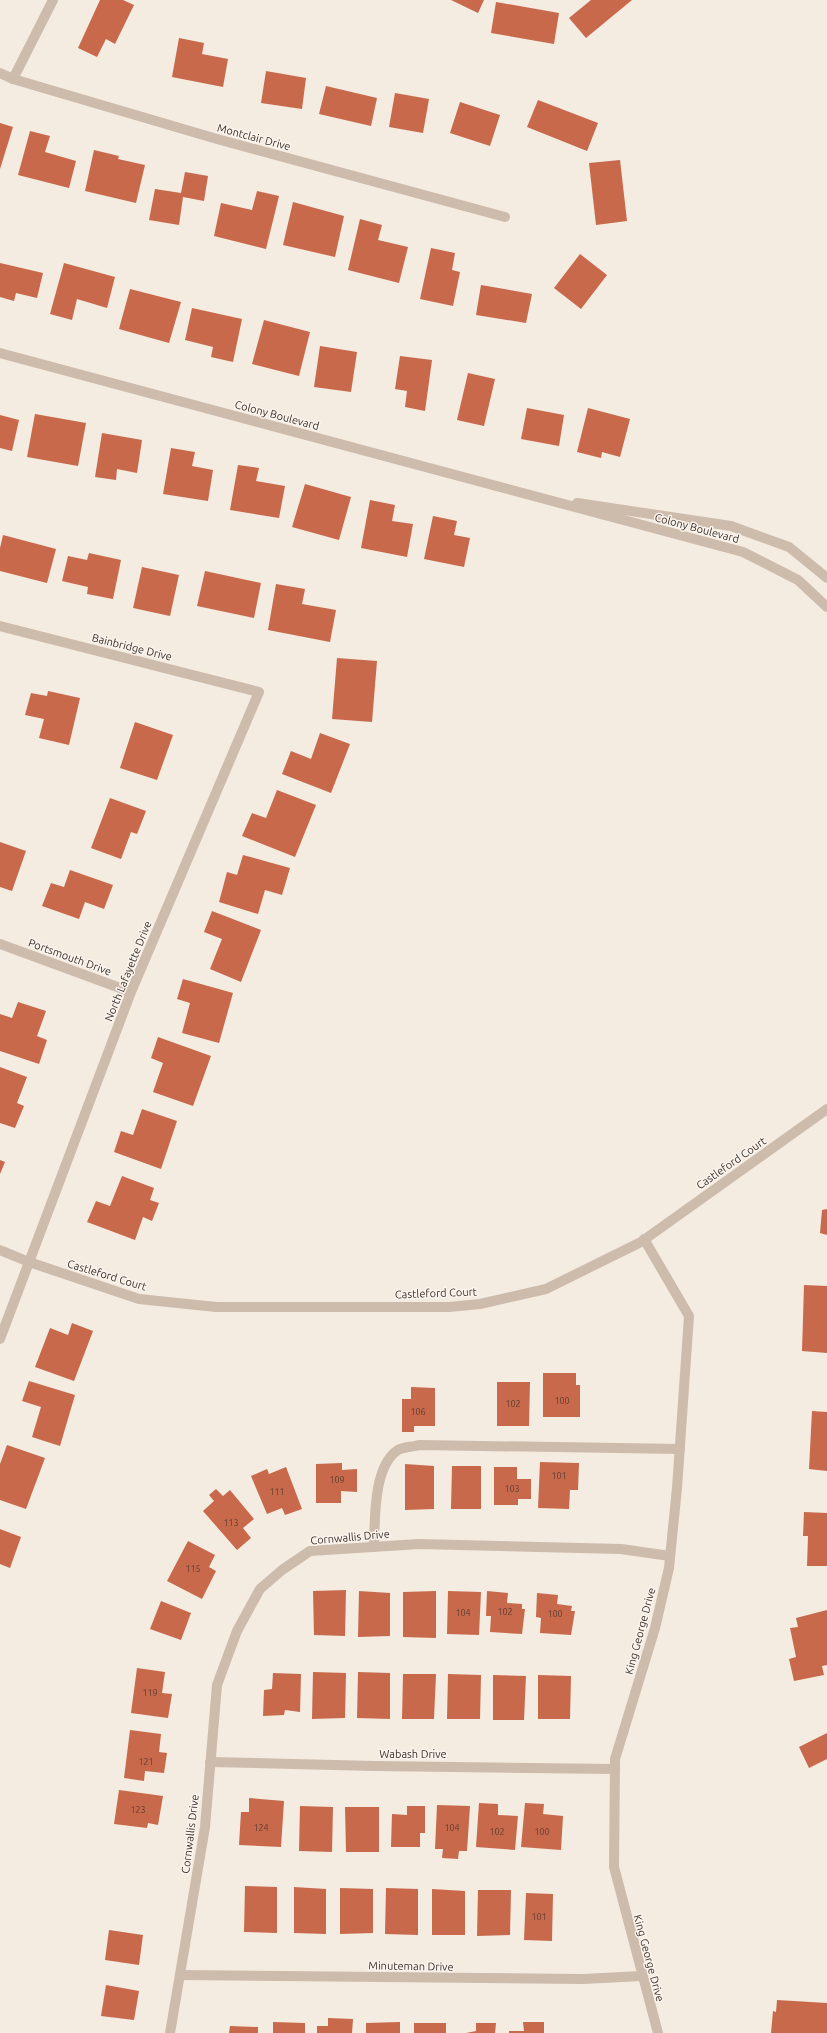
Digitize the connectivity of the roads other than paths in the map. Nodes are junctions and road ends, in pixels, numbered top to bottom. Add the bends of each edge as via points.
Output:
1 (53, 0) edge
2 (0, 73) edge
3 (13, 79) junction
4 (505, 217) dead end
5 (0, 353) edge
6 (548, 500) junction
7 (827, 578) edge
8 (827, 606) edge
9 (0, 626) edge
10 (259, 692) joint
11 (0, 944) edge
12 (131, 992) junction
13 (827, 1109) edge
14 (644, 1239) junction
15 (0, 1250) edge
16 (29, 1262) junction
17 (0, 1339) edge
18 (680, 1449) junction
19 (374, 1547) junction
20 (670, 1556) junction
21 (210, 1762) junction
22 (615, 1769) junction
23 (180, 1975) junction
24 (641, 1976) junction
25 (170, 2033) edge
26 (658, 2033) edge

1 - 3 street
2 - 3 street, Montclair Drive
3 - 4 street, Montclair Drive via 216,139
5 - 6 street, Colony Boulevard
6 - 7 street, Colony Boulevard via 731,526 789,547
6 - 8 street, Colony Boulevard via 743,552 798,580
9 - 10 street, Bainbridge Drive
10 - 12 street, North Lafayette Drive
11 - 12 street, Portsmouth Drive
12 - 16 street, North Lafayette Drive
13 - 14 street, Castleford Court
14 - 16 street, Castleford Court via 546,1289 480,1304 450,1307 216,1307 139,1299
14 - 18 street, King George Drive via 689,1316
15 - 16 street, Castleford Court
16 - 17 street, North Lafayette Drive
18 - 19 street via 419,1445 398,1450 383,1467 375,1510
18 - 20 street, King George Drive
19 - 20 street, Cornwallis Drive via 419,1544 621,1549
19 - 21 street, Cornwallis Drive via 310,1551 260,1589 237,1631 217,1685
20 - 22 street, King George Drive via 655,1628 615,1759
21 - 22 street, Wabash Drive
21 - 23 street, Cornwallis Drive via 205,1827
22 - 24 street, King George Drive via 614,1867
23 - 24 street, Minuteman Drive via 583,1980
23 - 25 street, Cornwallis Drive
24 - 26 street, King George Drive

